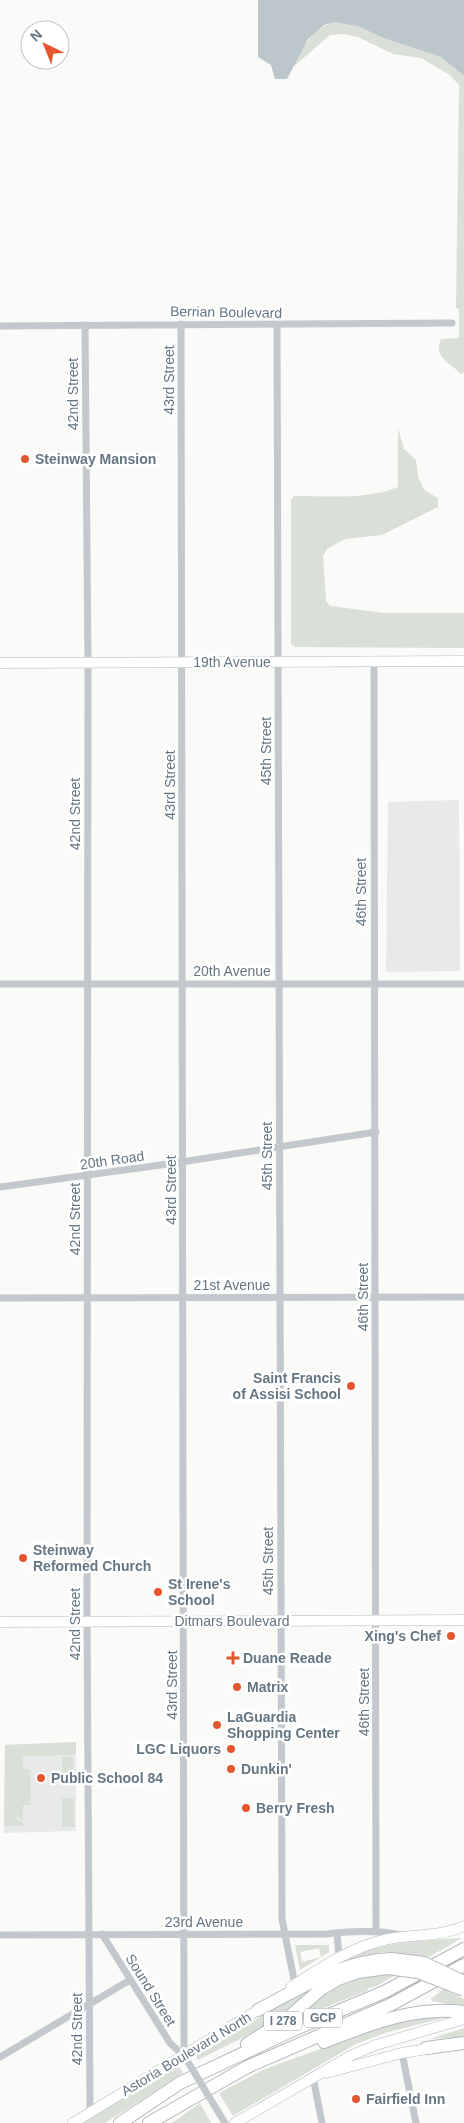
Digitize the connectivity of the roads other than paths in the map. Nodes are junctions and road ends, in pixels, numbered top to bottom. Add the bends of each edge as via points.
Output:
1 (452, 323) dead end
2 (85, 324) junction
3 (181, 324) junction
4 (277, 325) junction
5 (0, 326) edge
6 (464, 661) edge
7 (88, 662) junction
8 (182, 662) junction
9 (279, 662) junction
10 (374, 662) junction
11 (0, 663) edge
12 (0, 984) edge
13 (86, 984) junction
14 (182, 984) junction
15 (279, 984) junction
16 (375, 984) junction
17 (464, 984) edge
18 (376, 1132) junction
19 (280, 1147) junction
20 (184, 1162) junction
21 (87, 1176) junction
22 (0, 1187) edge
23 (183, 1297) junction
24 (376, 1297) junction
25 (464, 1297) edge
26 (0, 1298) edge
27 (88, 1298) junction
28 (280, 1298) junction
29 (464, 1620) edge
30 (87, 1621) junction
31 (184, 1621) junction
32 (280, 1621) junction
33 (376, 1621) junction
34 (0, 1622) edge
35 (464, 1926) edge
36 (376, 1932) junction
37 (337, 1933) junction
38 (90, 1934) junction
39 (102, 1934) junction
40 (184, 1934) junction
41 (284, 1934) junction
42 (0, 1935) edge
43 (407, 1936) junction
44 (464, 1949) edge
45 (339, 1957) junction
46 (390, 1963) junction
47 (464, 1965) edge
48 (130, 1980) junction
49 (464, 1982) edge
50 (295, 1985) junction
51 (464, 1990) edge
52 (90, 2004) junction
53 (258, 2010) junction
54 (464, 2012) edge
55 (464, 2019) edge
56 (464, 2043) edge
57 (426, 2048) junction
58 (464, 2050) edge
59 (402, 2053) junction
60 (0, 2057) edge
61 (186, 2058) junction
62 (313, 2077) junction
63 (180, 2084) junction
64 (209, 2090) junction
65 (90, 2113) junction
66 (73, 2123) edge
67 (120, 2123) edge
68 (149, 2123) edge
69 (225, 2123) edge
70 (236, 2123) edge
71 (322, 2123) edge
72 (416, 2123) edge

1 - 4 street, Berrian Boulevard
2 - 3 street, Berrian Boulevard
2 - 5 street, Berrian Boulevard
2 - 7 street, 42nd Street
3 - 4 street, Berrian Boulevard
3 - 8 street, 43rd Street
4 - 9 street, 45th Street
6 - 10 street, 19th Avenue
7 - 8 street, 19th Avenue
7 - 11 street, 19th Avenue
7 - 13 street, 42nd Street
8 - 9 street, 19th Avenue
8 - 14 street, 43rd Street
9 - 10 street, 19th Avenue
9 - 15 street, 45th Street
10 - 16 street, 46th Street
12 - 13 street, 20th Avenue
13 - 14 street, 20th Avenue
13 - 21 street, 42nd Street
14 - 15 street, 20th Avenue
14 - 20 street, 43rd Street
15 - 16 street, 20th Avenue
15 - 19 street, 45th Street
16 - 17 street, 20th Avenue
16 - 18 street, 46th Street
18 - 19 street, 20th Road
18 - 24 street, 46th Street
19 - 20 street, 20th Road
19 - 28 street, 45th Street
20 - 21 street, 20th Road
20 - 23 street, 43rd Street
21 - 22 street, 20th Road
21 - 27 street, 42nd Street
23 - 27 street, 21st Avenue
23 - 28 street, 21st Avenue
23 - 31 street, 43rd Street
24 - 25 street, 21st Avenue
24 - 28 street, 21st Avenue
24 - 33 street, 46th Street
26 - 27 street, 21st Avenue
27 - 30 street, 42nd Street
28 - 32 street, 45th Street
29 - 33 street, Ditmars Boulevard
30 - 31 street, Ditmars Boulevard
30 - 34 street, Ditmars Boulevard
30 - 38 street, 42nd Street
31 - 32 street, Ditmars Boulevard
31 - 40 street, 43rd Street
32 - 33 street, Ditmars Boulevard
32 - 41 street, 45th Street
33 - 36 street, 46th Street
35 - 43 street, Astoria Boulevard North via 447,1932
36 - 37 street, 23rd Avenue
36 - 43 street, 23rd Avenue
37 - 41 street, 23rd Avenue
37 - 45 street
38 - 39 street, 23rd Avenue
38 - 42 street, 23rd Avenue
38 - 52 street, 42nd Street
39 - 40 street, 23rd Avenue
39 - 48 street, Sound Street
40 - 41 street, 23rd Avenue
40 - 61 street, 43rd Street
41 - 50 street, 45th Street
43 - 45 street, Astoria Boulevard North via 366,1945
44 - 63 highway, GCP via 384,1992
45 - 50 street, Astoria Boulevard North
46 - 49 highway, bridge via 424,1963
46 - 51 highway, I 278, bridge
46 - 53 highway via 365,1961 340,1969
46 - 63 highway, I 278 via 338,1978 280,2023 204,2066
47 - 64 highway, GCP via 409,1995 255,2063
48 - 52 street
48 - 61 street, Sound Street via 170,2043
50 - 53 street, Astoria Boulevard North
52 - 60 street
52 - 65 street, 42nd Street
53 - 61 street, Astoria Boulevard North
54 - 64 highway, I 278 via 430,2011 377,2022
55 - 62 street via 362,2050
56 - 57 highway
57 - 58 street
57 - 59 street
59 - 62 street
59 - 72 street
61 - 65 street, Astoria Boulevard North
61 - 69 street, Sound Street, bridge
62 - 70 street
62 - 71 street
63 - 67 highway, GCP
64 - 68 highway, I 278
65 - 66 street, Astoria Boulevard North

